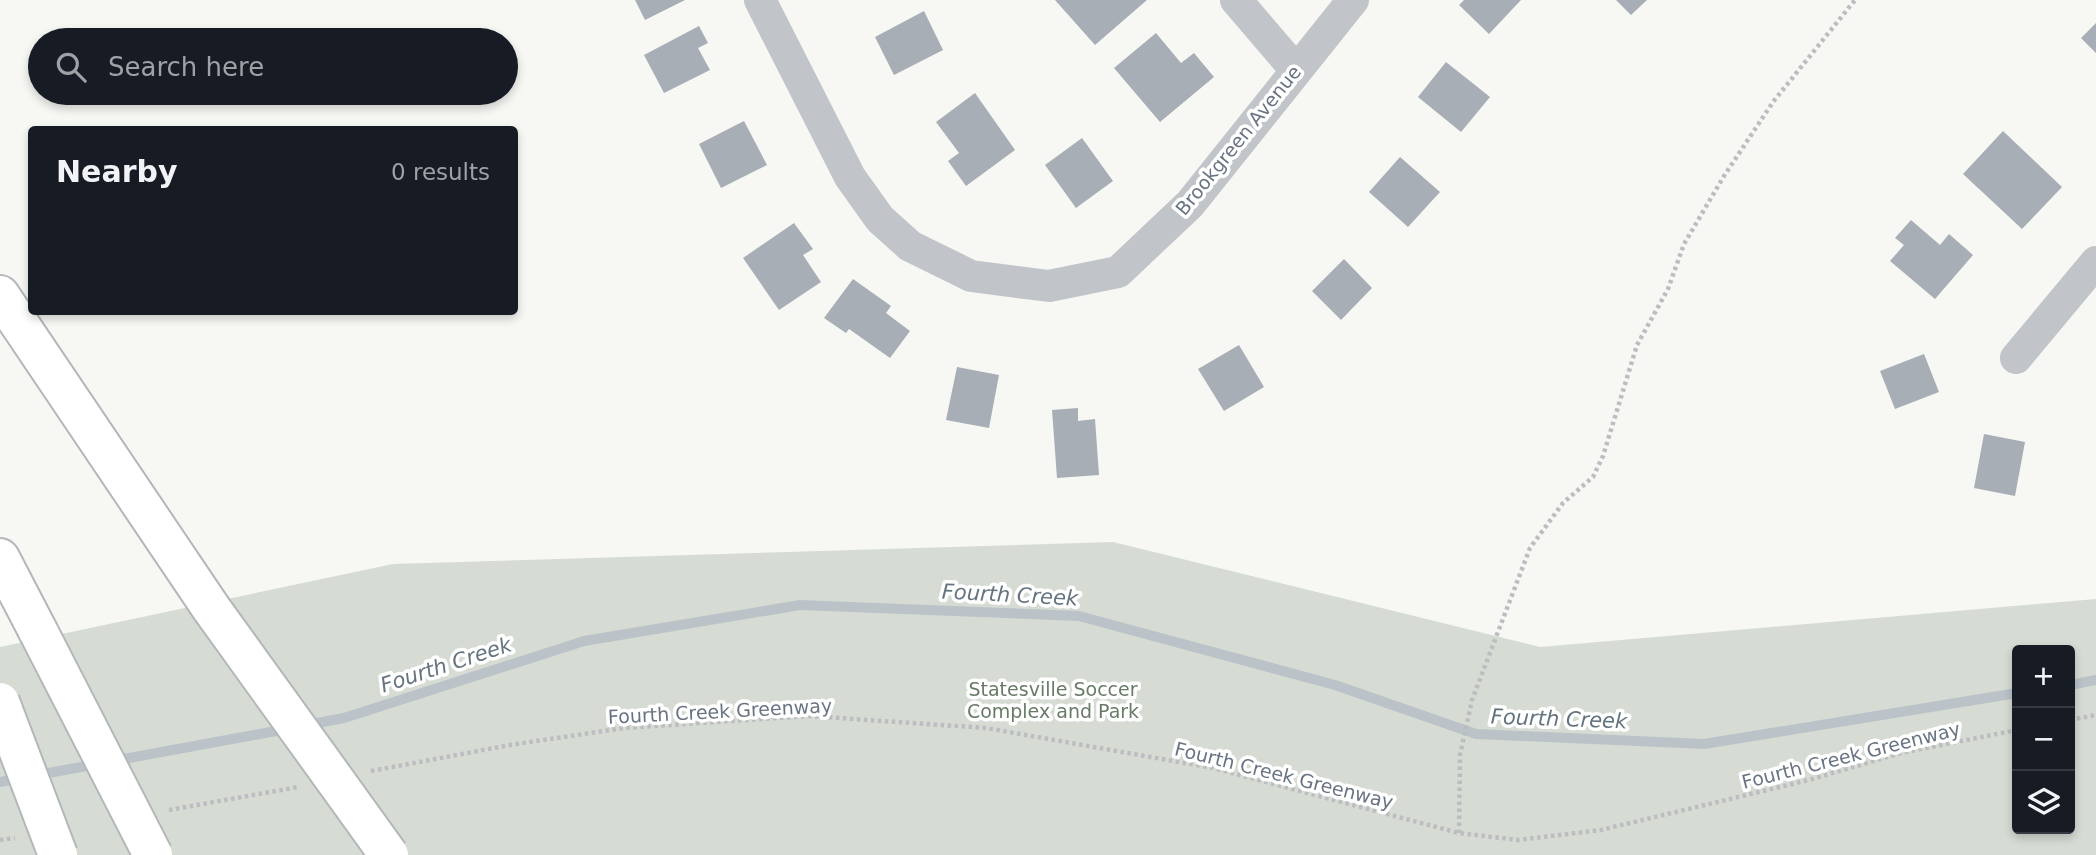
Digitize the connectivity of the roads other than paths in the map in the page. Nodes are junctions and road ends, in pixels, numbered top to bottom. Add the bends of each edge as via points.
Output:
1 (760, 0) edge
2 (1236, 0) edge
3 (1353, 0) edge
4 (1296, 69) junction
5 (2096, 261) edge
6 (0, 295) edge
7 (2016, 358) dead end
8 (0, 558) edge
9 (0, 702) edge
10 (58, 855) edge
11 (153, 855) edge
12 (390, 855) edge

1 - 4 street, Brookgreen Avenue via 850,177 880,219 910,246 971,276 1049,286 1118,272 1190,204
2 - 4 street
3 - 4 street, Brookgreen Avenue
5 - 7 street
6 - 12 highway, bridge via 211,608
8 - 11 highway, bridge
9 - 10 highway, bridge

